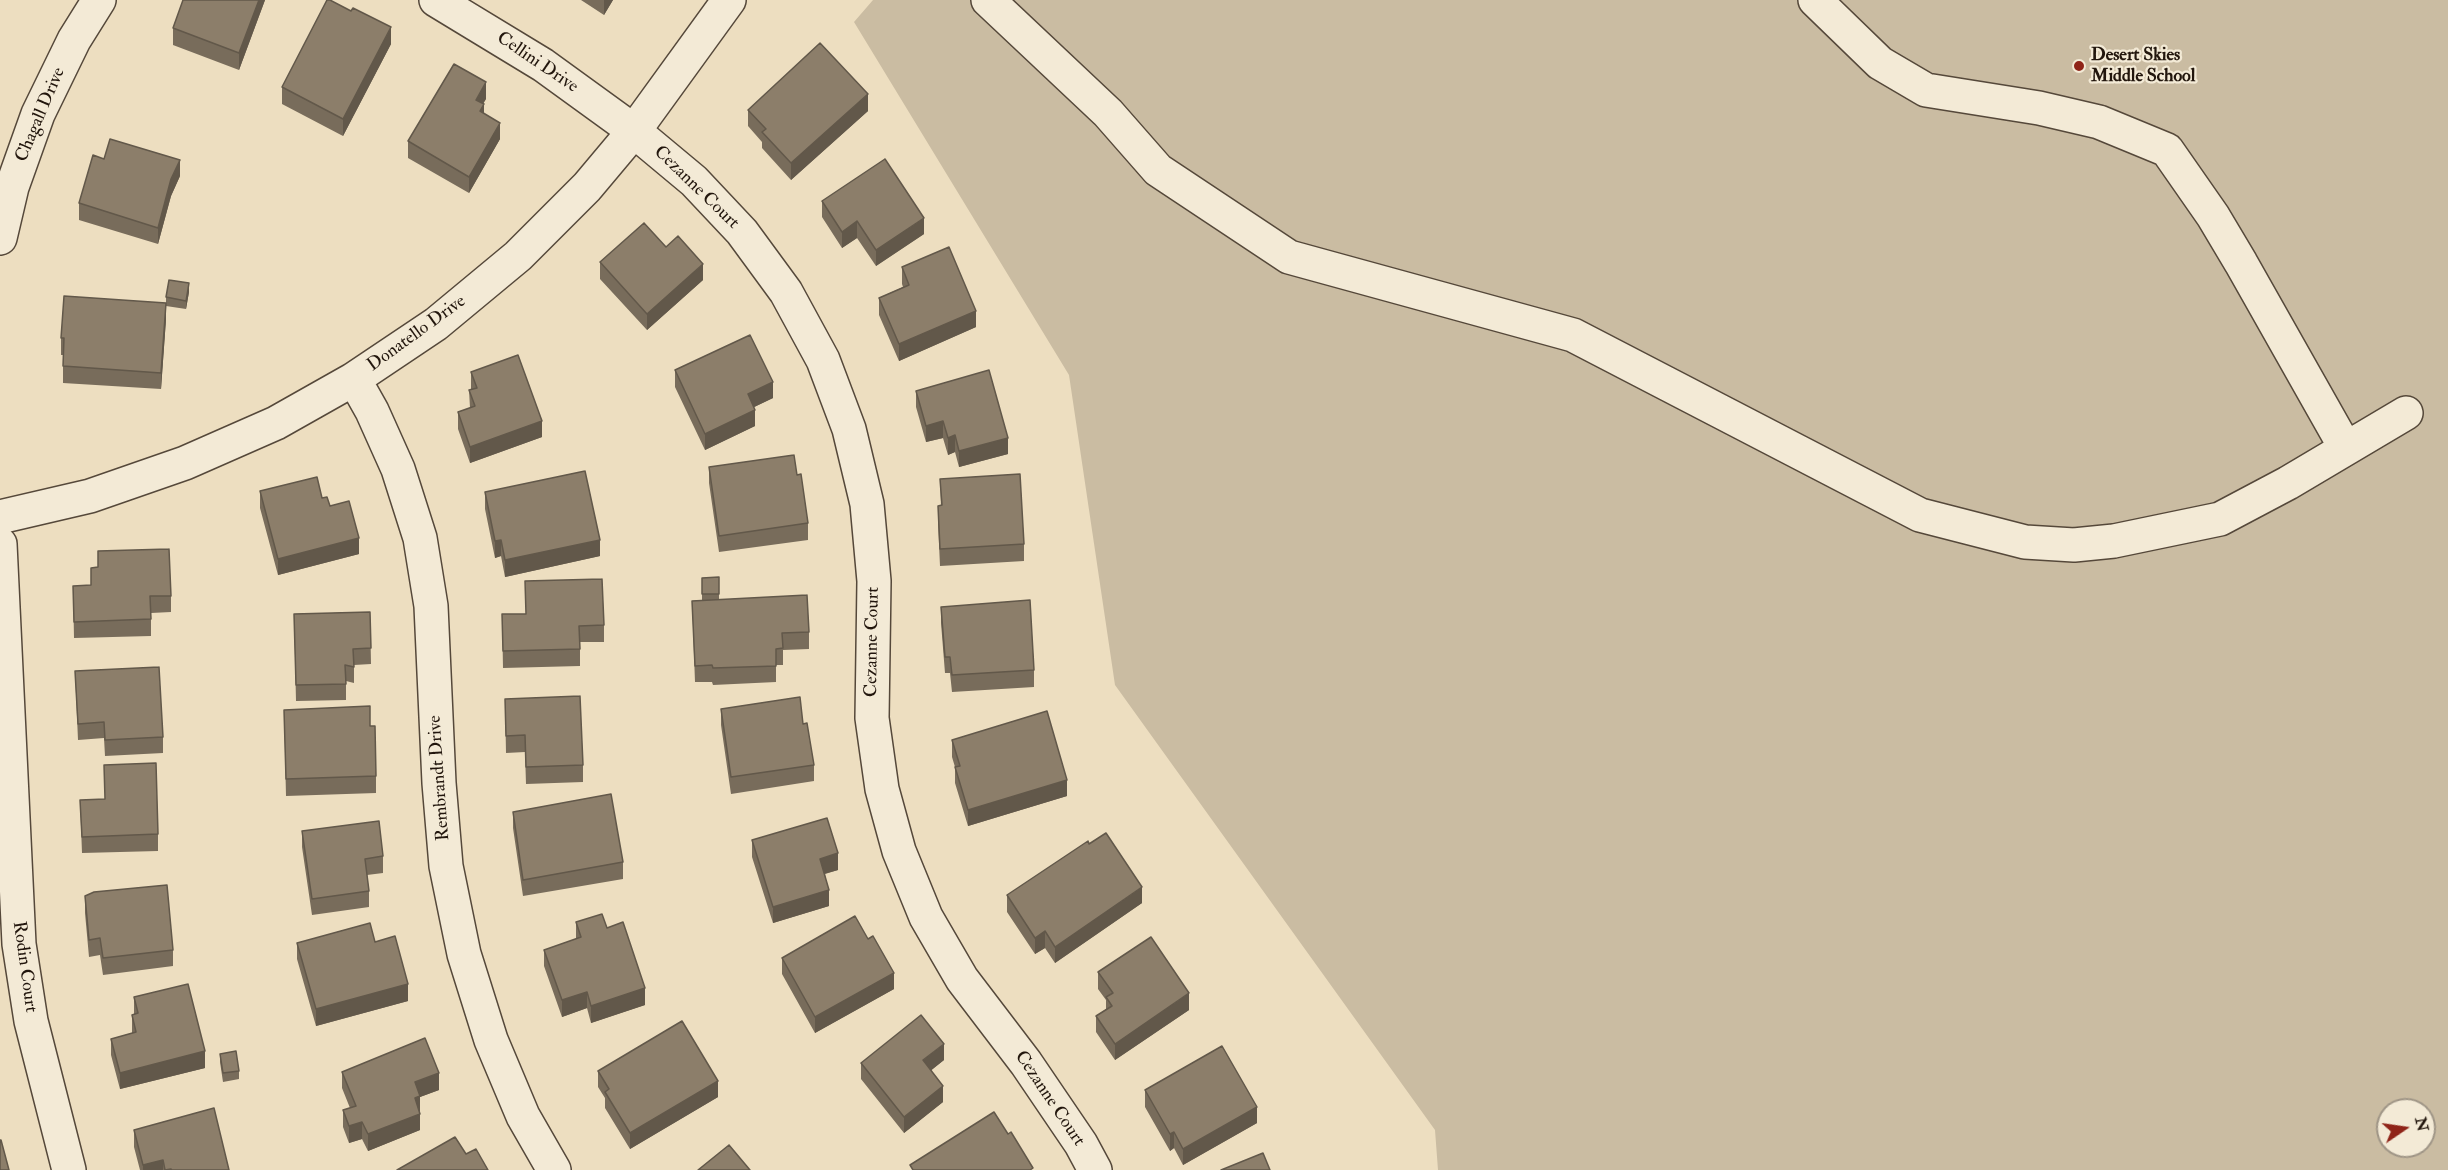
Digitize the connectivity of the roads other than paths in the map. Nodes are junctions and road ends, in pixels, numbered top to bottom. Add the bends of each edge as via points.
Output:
1 (99, 0) edge
2 (436, 0) edge
3 (729, 0) edge
4 (988, 0) edge
5 (1815, 0) edge
6 (634, 131) junction
7 (0, 238) edge
8 (354, 379) junction
9 (2406, 413) dead end
10 (2345, 447) junction
11 (0, 517) edge
12 (0, 544) edge
13 (69, 1170) edge
14 (554, 1170) edge
15 (1095, 1170) edge

1 - 7 street, Chagall Drive via 74,39 38,114 12,187
2 - 6 street, Cellini Drive via 543,65
3 - 6 street, Donatello Drive
4 - 10 street via 1108,113 1158,170 1288,257 1573,335 1920,515 2025,542 2074,545 2114,541 2220,519
5 - 10 street via 1880,63 1926,90 2100,122 2167,150 2230,244
6 - 8 street, Donatello Drive via 518,256 436,324
6 - 15 street, Cezanne Court via 694,181 742,232 786,292 822,360 849,429 867,504 874,581 872,718 882,789 899,851 926,917 962,979 1026,1063
8 - 11 street, Donatello Drive via 276,423 185,463 90,496
8 - 14 street, Rembrandt Drive via 398,469 420,538 431,606 446,866 464,954 491,1040 523,1116
9 - 10 street
12 - 13 street, Rodin Court via 19,944 31,1021

